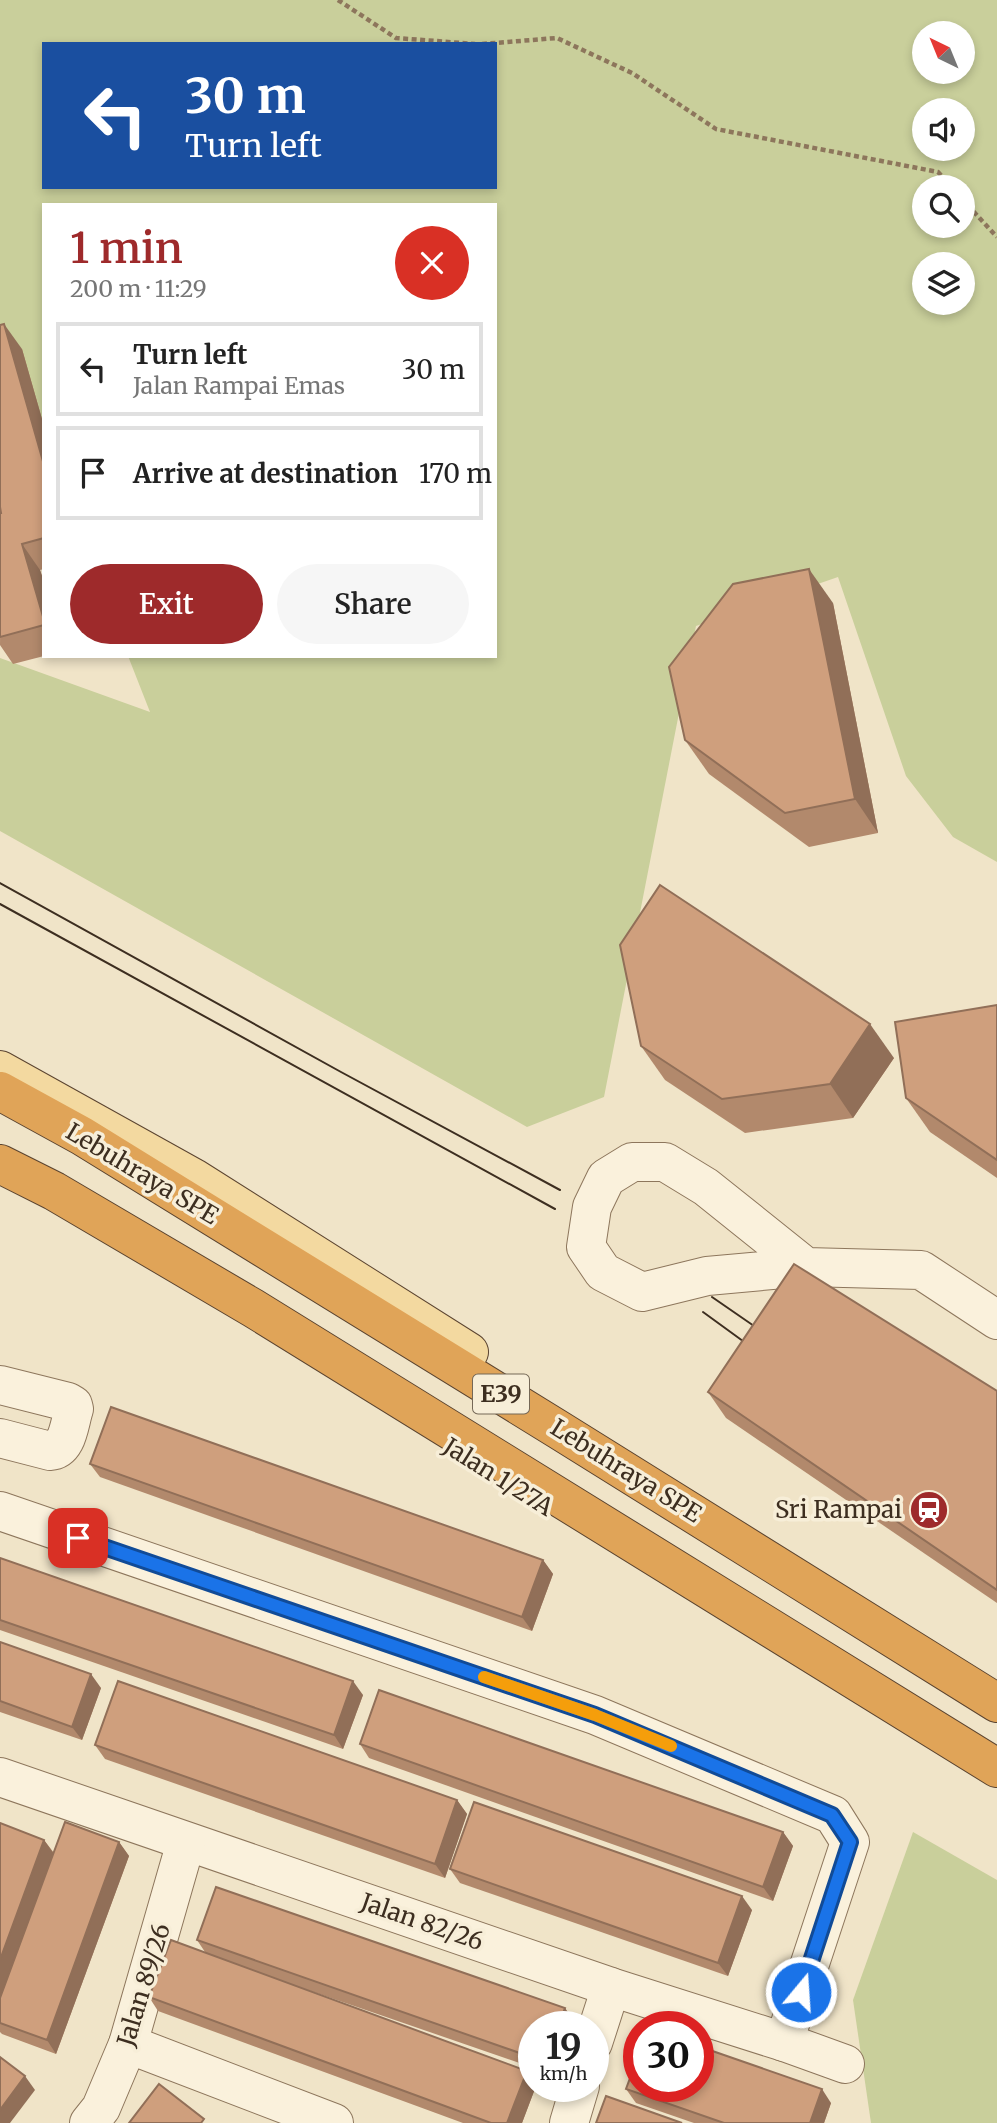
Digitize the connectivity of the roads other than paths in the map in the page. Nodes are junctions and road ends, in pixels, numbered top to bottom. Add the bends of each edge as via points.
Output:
1 (0, 1070) edge
2 (0, 1091) edge
3 (0, 1164) edge
4 (807, 1267) junction
5 (997, 1320) edge
6 (0, 1385) edge
7 (0, 1438) edge
8 (0, 1511) edge
9 (997, 1688) edge
10 (997, 1703) edge
11 (997, 1768) edge
12 (0, 1777) edge
13 (997, 1788) edge
14 (186, 1842) junction
15 (611, 1987) junction
16 (603, 2011) edge
17 (784, 2042) junction
18 (128, 2044) junction
19 (845, 2064) dead end
20 (575, 2102) edge
21 (89, 2123) edge
22 (334, 2123) edge
23 (569, 2123) edge

1 - 9 main road via 194,1178
2 - 10 highway, Lebuhraya SPE / E39 via 93,1143
3 - 11 highway, E39 via 253,1308
3 - 13 main road, Jalan 1/27A
4 - 4 street via 707,1276 642,1292 603,1272 586,1247 592,1207 606,1178 632,1162 665,1162 706,1187
4 - 5 street via 921,1270
6 - 7 street via 68,1402 74,1409 63,1446 57,1451
8 - 17 street via 595,1715 832,1815 850,1842
12 - 14 street, Jalan 82/26
14 - 15 street, Jalan 82/26
14 - 18 street, Jalan 89/26
15 - 16 street
15 - 17 street, Jalan 82/26
17 - 19 street, Jalan 82/26
18 - 21 street, Jalan 89/26 via 101,2108
18 - 22 street
20 - 23 street

